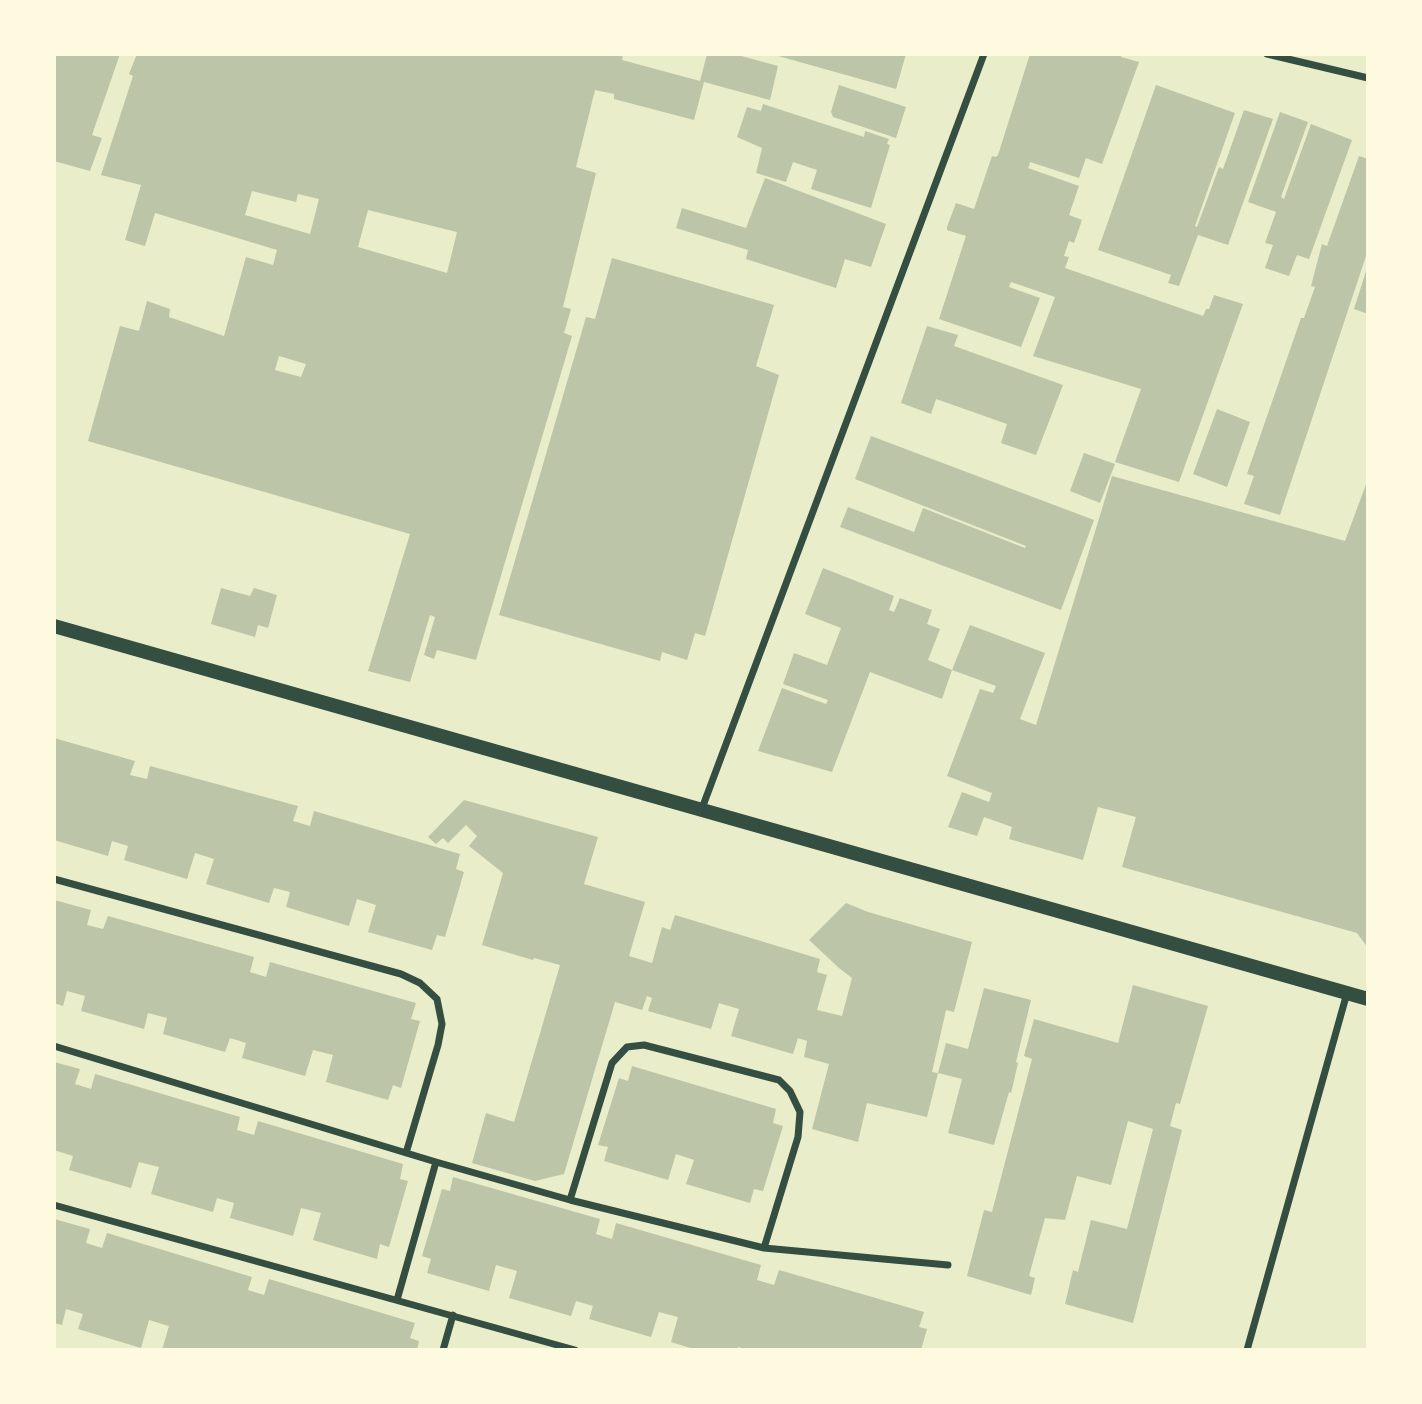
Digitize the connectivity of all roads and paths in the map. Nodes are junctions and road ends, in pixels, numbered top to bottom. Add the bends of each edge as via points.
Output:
1 (984, 54) edge
2 (1267, 54) edge
3 (1368, 78) edge
4 (54, 626) edge
5 (701, 811) junction
6 (54, 879) edge
7 (1347, 993) junction
8 (1368, 999) edge
9 (54, 1046) edge
10 (405, 1153) junction
11 (436, 1162) junction
12 (570, 1200) junction
13 (54, 1205) edge
14 (764, 1248) junction
15 (948, 1265) dead end
16 (397, 1300) junction
17 (453, 1315) junction
18 (557, 1347) edge
19 (443, 1350) edge
20 (575, 1350) edge
21 (1247, 1350) edge

1 - 5 street
2 - 3 street
4 - 5 main road
5 - 7 main road
6 - 10 street via 420,983 438,999 442,1024
7 - 8 main road
7 - 21 street
9 - 10 street
10 - 11 street
11 - 12 street
11 - 16 street
12 - 14 street
12 - 14 street via 612,1063 627,1047 644,1045 779,1080 790,1091 800,1112 797,1137
13 - 16 street
14 - 15 street
16 - 17 street
17 - 18 street
17 - 19 street
18 - 20 street

